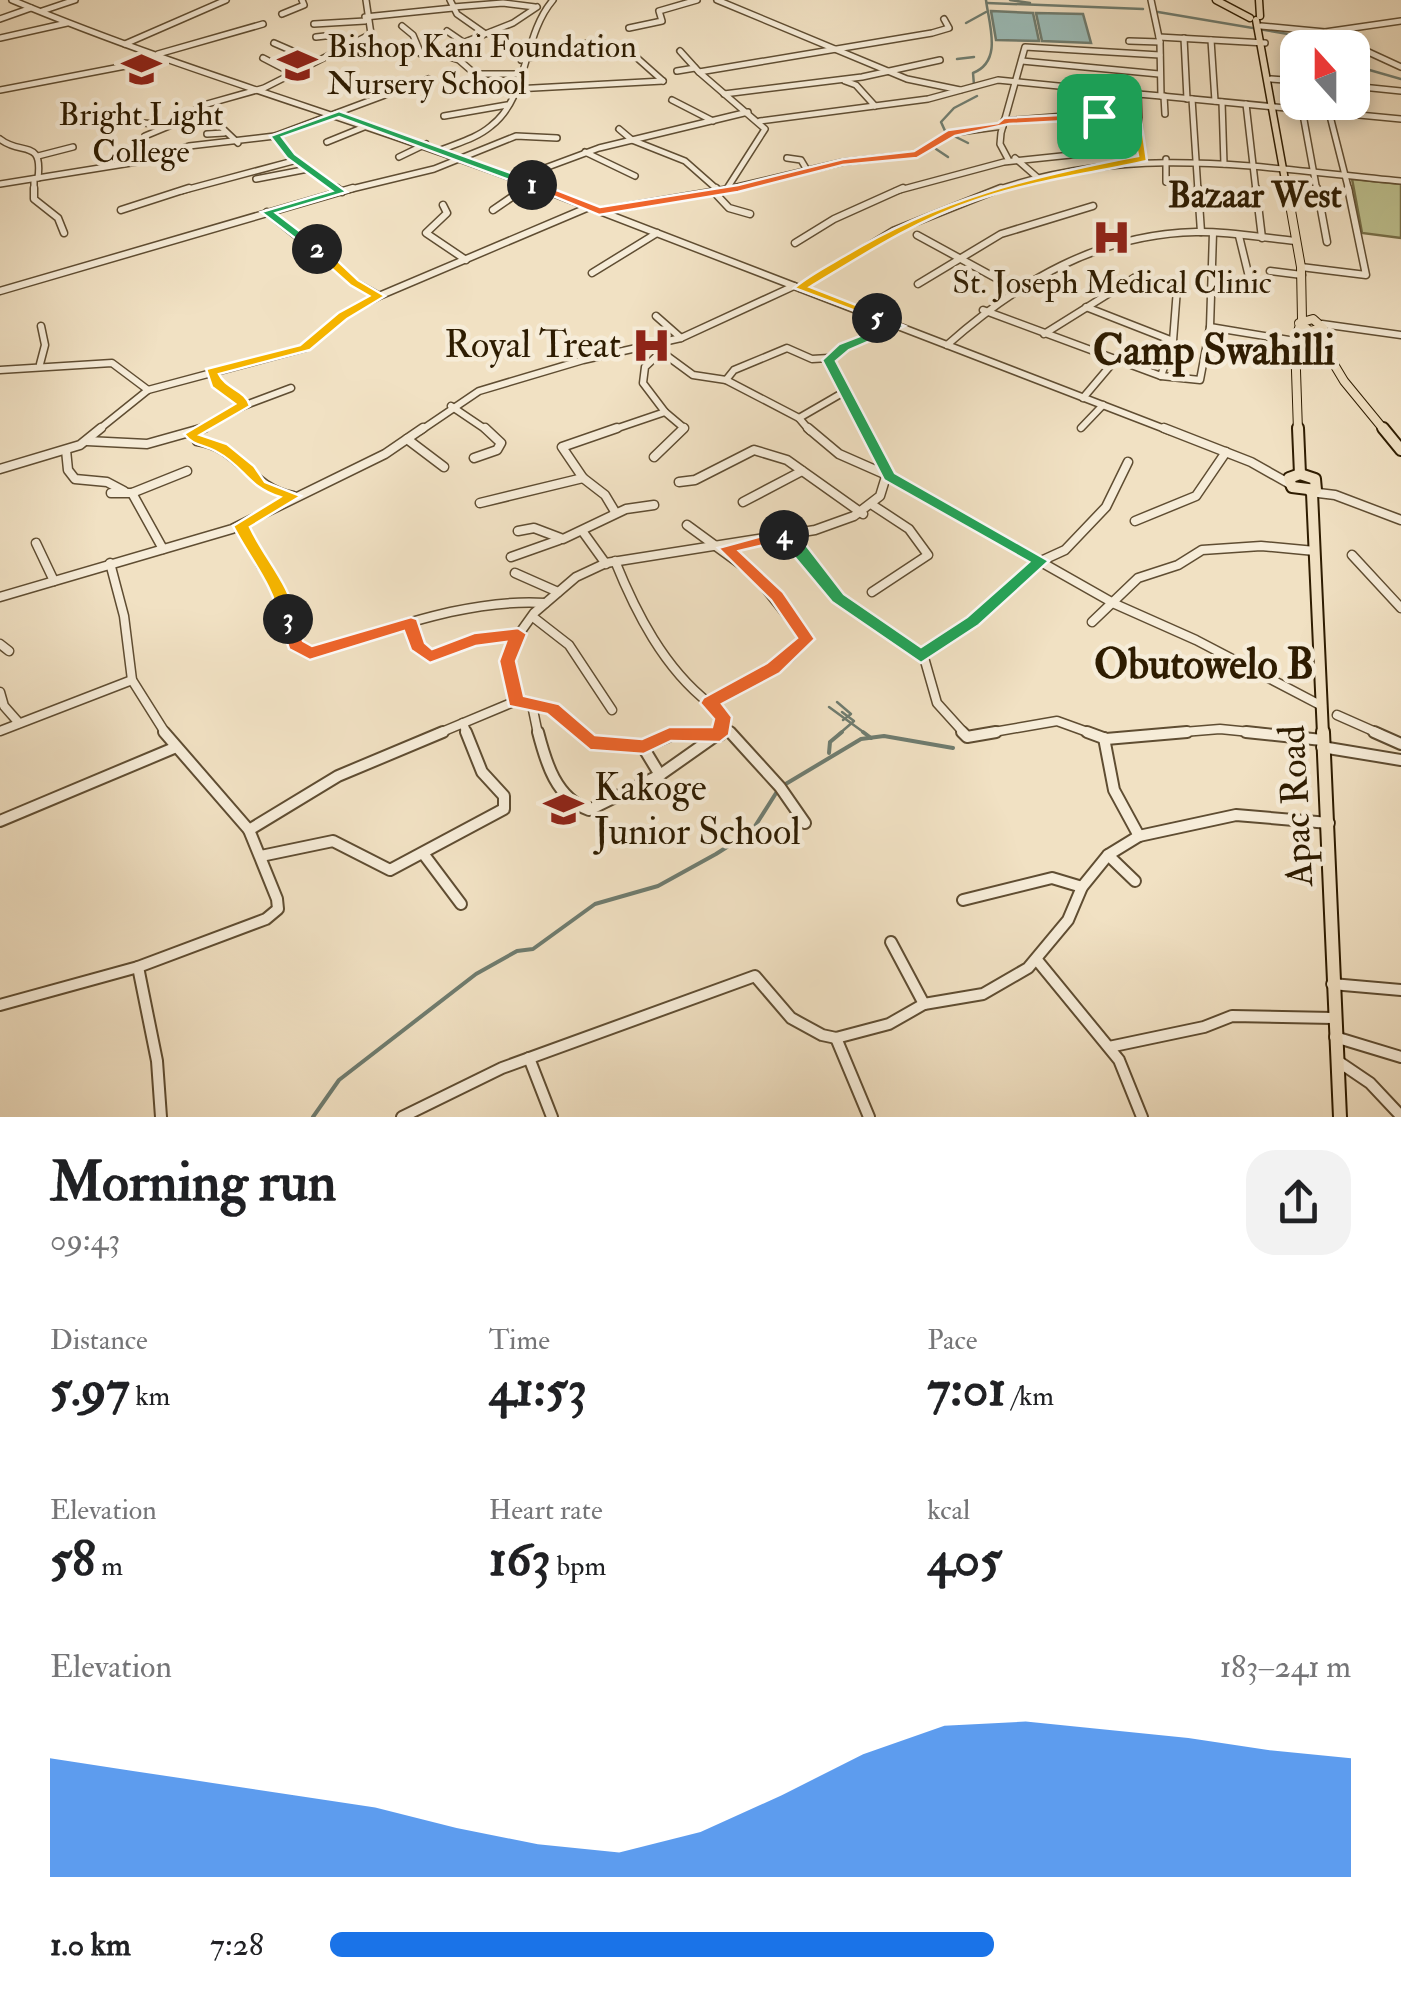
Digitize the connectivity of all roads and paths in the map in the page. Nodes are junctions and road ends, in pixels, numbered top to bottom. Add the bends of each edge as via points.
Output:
1 (12, 0) edge
2 (76, 0) edge
3 (226, 0) edge
4 (302, 0) edge
5 (366, 0) edge
6 (553, 0) edge
7 (696, 0) edge
8 (716, 0) edge
9 (1151, 0) edge
10 (1216, 0) edge
11 (1256, 0) edge
12 (0, 5) edge
13 (452, 5) edge
14 (31, 8) junction
15 (541, 8) junction
16 (40, 12) junction
17 (282, 14) dead end
18 (0, 19) edge
19 (365, 19) junction
20 (1256, 19) junction
21 (944, 20) dead end
22 (1401, 21) edge
23 (67, 23) junction
24 (513, 23) junction
25 (263, 24) dead end
26 (314, 24) dead end
27 (534, 24) junction
28 (402, 26) dead end
29 (630, 28) dead end
30 (1314, 30) edge
31 (1339, 30) edge
32 (447, 32) dead end
33 (484, 32) junction
34 (316, 37) dead end
35 (0, 38) edge
36 (1184, 38) junction
37 (599, 40) dead end
38 (1159, 40) junction
39 (1211, 40) junction
40 (1129, 41) dead end
41 (348, 42) junction
42 (463, 42) junction
43 (274, 43) dead end
44 (1262, 43) junction
45 (125, 44) junction
46 (583, 46) junction
47 (835, 48) junction
48 (342, 50) junction
49 (680, 51) dead end
50 (1370, 52) edge
51 (437, 53) junction
52 (158, 54) junction
53 (421, 54) junction
54 (1160, 55) junction
55 (166, 58) junction
56 (263, 58) dead end
57 (313, 60) junction
58 (521, 60) junction
59 (940, 60) dead end
60 (743, 61) junction
61 (1022, 61) junction
62 (1401, 66) edge
63 (677, 70) dead end
64 (697, 70) junction
65 (753, 71) dead end
66 (290, 72) junction
67 (888, 72) junction
68 (518, 74) junction
69 (1159, 74) junction
70 (862, 76) junction
71 (1270, 78) junction
72 (428, 79) dead end
73 (841, 79) junction
74 (1280, 79) edge
75 (1016, 82) junction
76 (856, 85) junction
77 (264, 88) junction
78 (1370, 88) edge
79 (0, 90) edge
80 (515, 90) junction
81 (969, 91) junction
82 (1401, 91) edge
83 (747, 92) junction
84 (724, 94) junction
85 (1138, 94) junction
86 (1162, 96) junction
87 (1190, 99) junction
88 (672, 100) dead end
89 (733, 100) junction
90 (1218, 102) junction
91 (1246, 104) junction
92 (507, 105) junction
93 (1273, 105) junction
94 (875, 106) junction
95 (1280, 106) edge
96 (748, 112) junction
97 (339, 114) junction
98 (1165, 114) dead end
99 (444, 116) dead end
100 (1370, 116) edge
101 (1401, 119) edge
102 (1304, 120) edge
103 (1332, 120) edge
104 (760, 121) junction
105 (1137, 121) junction
106 (713, 122) junction
107 (144, 123) dead end
108 (218, 124) dead end
109 (370, 124) junction
110 (1004, 124) junction
111 (172, 125) junction
112 (619, 129) dead end
113 (224, 133) junction
114 (207, 134) dead end
115 (145, 136) dead end
116 (276, 136) junction
117 (0, 138) edge
118 (556, 138) dead end
119 (632, 140) junction
120 (326, 142) dead end
121 (479, 142) dead end
122 (238, 143) junction
123 (426, 144) junction
124 (492, 147) junction
125 (72, 148) dead end
126 (1138, 148) junction
127 (442, 150) junction
128 (584, 152) junction
129 (38, 156) junction
130 (399, 156) dead end
131 (464, 158) junction
132 (787, 158) dead end
133 (1012, 158) junction
134 (1144, 158) junction
135 (1166, 159) junction
136 (297, 160) junction
137 (1195, 161) junction
138 (1224, 164) junction
139 (1253, 167) junction
140 (308, 168) junction
141 (807, 170) junction
142 (1284, 170) junction
143 (1314, 172) junction
144 (635, 176) dead end
145 (1347, 176) junction
146 (1038, 178) junction
147 (36, 179) junction
148 (256, 179) dead end
149 (517, 179) junction
150 (1401, 181) edge
151 (1166, 182) dead end
152 (0, 184) edge
153 (532, 184) junction
154 (720, 191) junction
155 (342, 192) junction
156 (443, 205) dead end
157 (589, 206) junction
158 (1093, 206) dead end
159 (121, 210) dead end
160 (493, 210) dead end
161 (599, 211) junction
162 (267, 212) junction
163 (750, 214) dead end
164 (1201, 232) junction
165 (64, 233) dead end
166 (657, 233) junction
167 (1213, 233) junction
168 (917, 235) dead end
169 (1239, 236) junction
170 (1262, 238) junction
171 (1296, 241) junction
172 (1327, 242) dead end
173 (796, 244) dead end
174 (957, 258) junction
175 (466, 260) junction
176 (1270, 271) dead end
177 (1301, 271) junction
178 (592, 273) dead end
179 (1137, 276) dead end
180 (1249, 278) dead end
181 (918, 284) dead end
182 (797, 287) junction
183 (1014, 288) junction
184 (1177, 290) dead end
185 (0, 291) edge
186 (379, 296) junction
187 (1086, 306) junction
188 (983, 310) junction
189 (656, 316) dead end
190 (1304, 321) junction
191 (41, 326) dead end
192 (898, 326) junction
193 (1210, 327) junction
194 (1319, 328) junction
195 (1044, 334) junction
196 (1401, 336) edge
197 (681, 338) junction
198 (1172, 340) junction
199 (1296, 341) junction
200 (947, 345) junction
201 (659, 348) junction
202 (829, 358) junction
203 (1116, 359) junction
204 (40, 364) junction
205 (0, 370) edge
206 (211, 372) junction
207 (1161, 376) junction
208 (726, 380) junction
209 (291, 388) dead end
210 (148, 390) junction
211 (844, 392) junction
212 (1083, 398) junction
213 (242, 403) junction
214 (1103, 405) junction
215 (451, 406) junction
216 (665, 412) junction
217 (1372, 413) junction
218 (799, 418) junction
219 (1082, 428) dead end
220 (407, 439) junction
221 (87, 441) junction
222 (195, 442) junction
223 (1401, 442) edge
224 (66, 450) junction
225 (1401, 450) edge
226 (1226, 452) junction
227 (654, 457) dead end
228 (474, 458) dead end
229 (1128, 462) dead end
230 (444, 467) dead end
231 (0, 469) edge
232 (186, 470) dead end
233 (802, 471) junction
234 (889, 476) junction
235 (1295, 477) junction
236 (583, 478) junction
237 (679, 482) dead end
238 (1313, 489) junction
239 (128, 492) junction
240 (111, 493) dead end
241 (294, 496) junction
242 (743, 502) dead end
243 (480, 503) dead end
244 (871, 504) junction
245 (654, 505) dead end
246 (614, 510) junction
247 (862, 514) junction
248 (1401, 520) edge
249 (1135, 521) dead end
250 (687, 525) dead end
251 (241, 526) junction
252 (518, 531) dead end
253 (583, 532) junction
254 (786, 535) junction
255 (560, 539) junction
256 (36, 542) dead end
257 (726, 548) junction
258 (163, 549) junction
259 (1315, 551) junction
260 (1352, 555) dead end
261 (512, 557) dead end
262 (1040, 561) junction
263 (610, 562) junction
264 (110, 563) junction
265 (515, 573) dead end
266 (54, 581) junction
267 (558, 592) junction
268 (872, 592) dead end
269 (0, 597) edge
270 (545, 604) junction
271 (1115, 604) junction
272 (1401, 608) edge
273 (533, 617) junction
274 (1092, 622) dead end
275 (411, 623) junction
276 (518, 634) junction
277 (0, 644) edge
278 (9, 651) dead end
279 (921, 656) junction
280 (132, 680) junction
281 (0, 692) edge
282 (516, 701) junction
283 (709, 703) junction
284 (532, 704) junction
285 (1322, 706) junction
286 (612, 710) dead end
287 (1337, 715) dead end
288 (19, 723) junction
289 (463, 723) junction
290 (722, 730) junction
291 (0, 731) edge
292 (1104, 738) junction
293 (1322, 743) junction
294 (1401, 744) edge
295 (644, 746) junction
296 (174, 748) junction
297 (1401, 760) edge
298 (660, 775) junction
299 (0, 821) edge
300 (805, 823) dead end
301 (1330, 823) junction
302 (249, 830) junction
303 (1139, 836) junction
304 (1108, 855) junction
305 (262, 856) junction
306 (425, 856) junction
307 (1135, 881) dead end
308 (1082, 887) junction
309 (963, 900) dead end
310 (461, 904) dead end
311 (891, 942) dead end
312 (1036, 960) junction
313 (138, 967) junction
314 (1332, 984) junction
315 (1401, 990) edge
316 (924, 1004) junction
317 (0, 1006) edge
318 (1334, 1018) junction
319 (1335, 1037) junction
320 (836, 1038) junction
321 (1110, 1047) junction
322 (1401, 1057) edge
323 (529, 1058) junction
324 (1336, 1058) junction
325 (1401, 1116) edge
326 (161, 1117) edge
327 (402, 1117) edge
328 (552, 1117) edge
329 (869, 1117) edge
330 (1142, 1117) edge
331 (1340, 1117) edge

1 - 12 street
1 - 14 street
2 - 16 street
3 - 45 street
4 - 17 street via 304,5
5 - 19 street
6 - 15 street
7 - 29 street via 659,11 662,22
8 - 47 street
9 - 38 street
10 - 20 main road
11 - 20 main road
13 - 15 street
13 - 19 street
13 - 33 street
14 - 16 street
14 - 18 street
15 - 24 street
15 - 27 street
16 - 23 street
19 - 26 street
19 - 41 street via 371,34
20 - 30 street
20 - 44 main road
21 - 47 street via 948,28 942,31
22 - 31 street
23 - 35 street
23 - 45 street
24 - 27 street
24 - 33 street
25 - 52 street
27 - 58 street
28 - 53 street
32 - 42 street
33 - 42 street
34 - 41 street
36 - 38 street
36 - 39 street
36 - 87 street
37 - 46 street
38 - 40 street
38 - 54 street
39 - 44 street
39 - 90 street
41 - 48 street
42 - 51 street
43 - 57 street
44 - 71 main road
44 - 93 main road
45 - 52 street
46 - 58 street
46 - 80 street via 636,57 663,81
47 - 60 street
47 - 67 street
48 - 53 street
48 - 57 street
49 - 64 street
50 - 62 street
51 - 53 street
51 - 68 street via 475,74
52 - 55 street
54 - 61 street via 1028,46
54 - 69 street
55 - 77 street
55 - 79 street
56 - 66 street
57 - 66 street
58 - 68 street
59 - 67 street
60 - 64 street
60 - 65 street
61 - 69 street
61 - 75 street
63 - 64 street
64 - 84 street
66 - 77 street
67 - 70 street
67 - 81 street
68 - 80 street
69 - 86 street
70 - 73 street
70 - 76 street
71 - 74 street
71 - 93 main road
72 - 97 street
73 - 76 street
73 - 83 street
75 - 81 street via 996,80
75 - 85 street
75 - 110 street
76 - 94 street
77 - 97 street
77 - 111 street via 200,106
78 - 82 street
80 - 92 street
81 - 94 street
83 - 84 street
83 - 89 street
84 - 89 street
85 - 86 street
85 - 105 street
86 - 87 street
86 - 98 street
87 - 90 street
87 - 137 street
88 - 106 street
89 - 96 street
90 - 91 street
90 - 138 street
91 - 93 street
91 - 139 street
92 - 99 street
92 - 127 street via 492,126
93 - 95 street
93 - 142 main road
94 - 104 street
96 - 104 street
96 - 106 street
97 - 109 street
97 - 116 street
100 - 101 street
102 - 143 street
103 - 145 street
104 - 154 street via 766,130
105 - 110 street via 1087,115
105 - 126 street
106 - 119 street
107 - 111 street
108 - 113 street
109 - 120 street
109 - 123 street
110 - 133 street via 1000,144
110 - 141 street via 952,133 917,154
111 - 115 street
112 - 119 street
113 - 114 street
113 - 122 street
116 - 122 street
116 - 136 street
117 - 129 street
118 - 124 street via 516,136
119 - 128 street
119 - 154 street via 686,161
121 - 124 street
122 - 147 street via 189,146
123 - 127 street
123 - 130 street
124 - 131 street
125 - 129 street
126 - 133 street
126 - 134 street
127 - 131 street
128 - 144 street
128 - 149 street
129 - 147 street
131 - 149 street
131 - 155 street
132 - 141 street via 801,160
133 - 146 street
133 - 173 street via 906,187
134 - 135 street
134 - 146 street
135 - 137 street
135 - 151 street
136 - 140 street
136 - 159 street
137 - 138 street
137 - 164 street
138 - 139 street
139 - 142 street
139 - 170 street
140 - 148 street
140 - 155 street
141 - 154 street
142 - 143 street
142 - 171 main road
143 - 145 street
143 - 172 street
145 - 150 street
145 - 177 street via 1366,275
146 - 182 street via 912,222
147 - 152 street
147 - 165 street via 34,199 58,218
149 - 153 street
153 - 157 street
153 - 160 street
154 - 161 street
154 - 163 street via 729,208
155 - 162 street
156 - 175 street via 447,212 427,235
157 - 161 street
157 - 175 street
158 - 174 street via 1036,220
161 - 166 street
162 - 185 street
162 - 186 street
164 - 167 street
164 - 183 street via 1091,252
166 - 178 street
166 - 182 street
167 - 169 street
167 - 193 street
168 - 174 street
169 - 170 street
169 - 180 street
170 - 171 street
171 - 177 main road
174 - 181 street
174 - 183 street
175 - 186 street
176 - 177 street
177 - 190 main road
179 - 187 street
182 - 192 street
182 - 197 street
183 - 188 street
184 - 198 street
186 - 206 street via 305,348
187 - 195 street
187 - 198 street
188 - 195 street
188 - 200 street
189 - 197 street
190 - 194 main road
190 - 199 main road
191 - 204 street
192 - 200 street
192 - 202 street
193 - 199 street
193 - 207 street via 1200,380
194 - 196 street
194 - 217 main road
195 - 203 street
197 - 201 street
198 - 207 street
199 - 235 main road
200 - 212 street
201 - 208 street via 693,374
201 - 215 street via 556,366
201 - 216 street via 644,367 644,383
202 - 208 street via 787,348 734,370
202 - 211 street
203 - 207 street
203 - 212 street
204 - 205 street
204 - 210 street via 112,363
206 - 210 street
206 - 213 street
208 - 218 street
209 - 213 street
210 - 221 street
211 - 218 street
211 - 234 street
212 - 214 street
213 - 222 street
214 - 219 street
214 - 226 street
215 - 220 street
215 - 228 street via 500,443
216 - 227 street via 684,428
216 - 236 street via 562,447
217 - 223 main road
217 - 225 main road
218 - 234 street via 819,443
220 - 230 street
220 - 241 street
221 - 222 street via 125,448
221 - 224 street
222 - 241 street via 222,448 260,485
224 - 231 street
224 - 239 street via 75,479
226 - 235 street
226 - 249 street via 1196,496
229 - 262 street via 1092,524 1063,552
232 - 239 street
233 - 237 street via 750,451
233 - 242 street
233 - 247 street
234 - 244 street
234 - 262 street
235 - 238 main road
235 - 238 main road
236 - 243 street
236 - 246 street
238 - 248 street
238 - 259 main road, Apac Road
239 - 240 street
239 - 258 street
241 - 251 street
244 - 247 street
244 - 268 street via 910,529 928,555
245 - 246 street
246 - 253 street
247 - 254 street
250 - 257 street
251 - 258 street
251 - 275 street via 284,596 292,637 302,651 325,652
252 - 255 street via 534,528
253 - 255 street
253 - 263 street
254 - 257 street
254 - 279 street via 838,598
255 - 261 street
256 - 266 street
257 - 263 street
257 - 283 street via 777,596 806,639 774,668
258 - 264 street
259 - 271 street via 1202,550 1138,578
259 - 285 main road, Apac Road
260 - 272 street
262 - 271 street
262 - 279 street via 973,621
263 - 267 street
263 - 283 street via 685,686
264 - 266 street
264 - 280 street
265 - 267 street
266 - 269 street
267 - 270 street
270 - 273 street
270 - 275 street via 513,601
271 - 274 street
271 - 285 street
273 - 276 street
273 - 286 street via 569,645
275 - 276 street via 417,646 430,657 474,640
276 - 282 street via 508,661
277 - 278 street
279 - 292 street via 937,703 967,737 1058,720
280 - 288 street
280 - 296 street
281 - 288 street
282 - 284 street
282 - 289 street
283 - 290 street via 722,714
284 - 295 street via 552,708 590,742
284 - 298 street via 540,753 581,809
285 - 293 main road, Apac Road
287 - 294 street
288 - 291 street
289 - 302 street via 338,776
289 - 306 street via 482,772 506,804
290 - 295 street via 669,734
290 - 298 street
290 - 300 street
292 - 293 street via 1220,729
292 - 303 street via 1108,778
293 - 297 street
293 - 301 main road, Apac Road
295 - 298 street
296 - 299 street
296 - 302 street
301 - 303 street via 1236,815
301 - 314 main road, Apac Road
302 - 305 street
303 - 304 street
304 - 307 street
304 - 308 street
305 - 306 street via 333,841 384,869
305 - 313 street via 278,899 273,914
306 - 310 street
308 - 309 street via 1052,878
308 - 312 street via 1068,920
311 - 316 street
312 - 316 street via 983,994
312 - 321 street
313 - 317 street
313 - 326 street
314 - 315 street
314 - 318 main road, Apac Road
316 - 320 street via 902,1019
318 - 319 main road, Apac Road
318 - 321 street via 1232,1016
319 - 322 street
319 - 324 main road, Apac Road
320 - 323 street via 791,1018 755,976
320 - 329 street
321 - 330 street
323 - 327 street
323 - 328 street
324 - 325 street
324 - 331 main road, Apac Road

